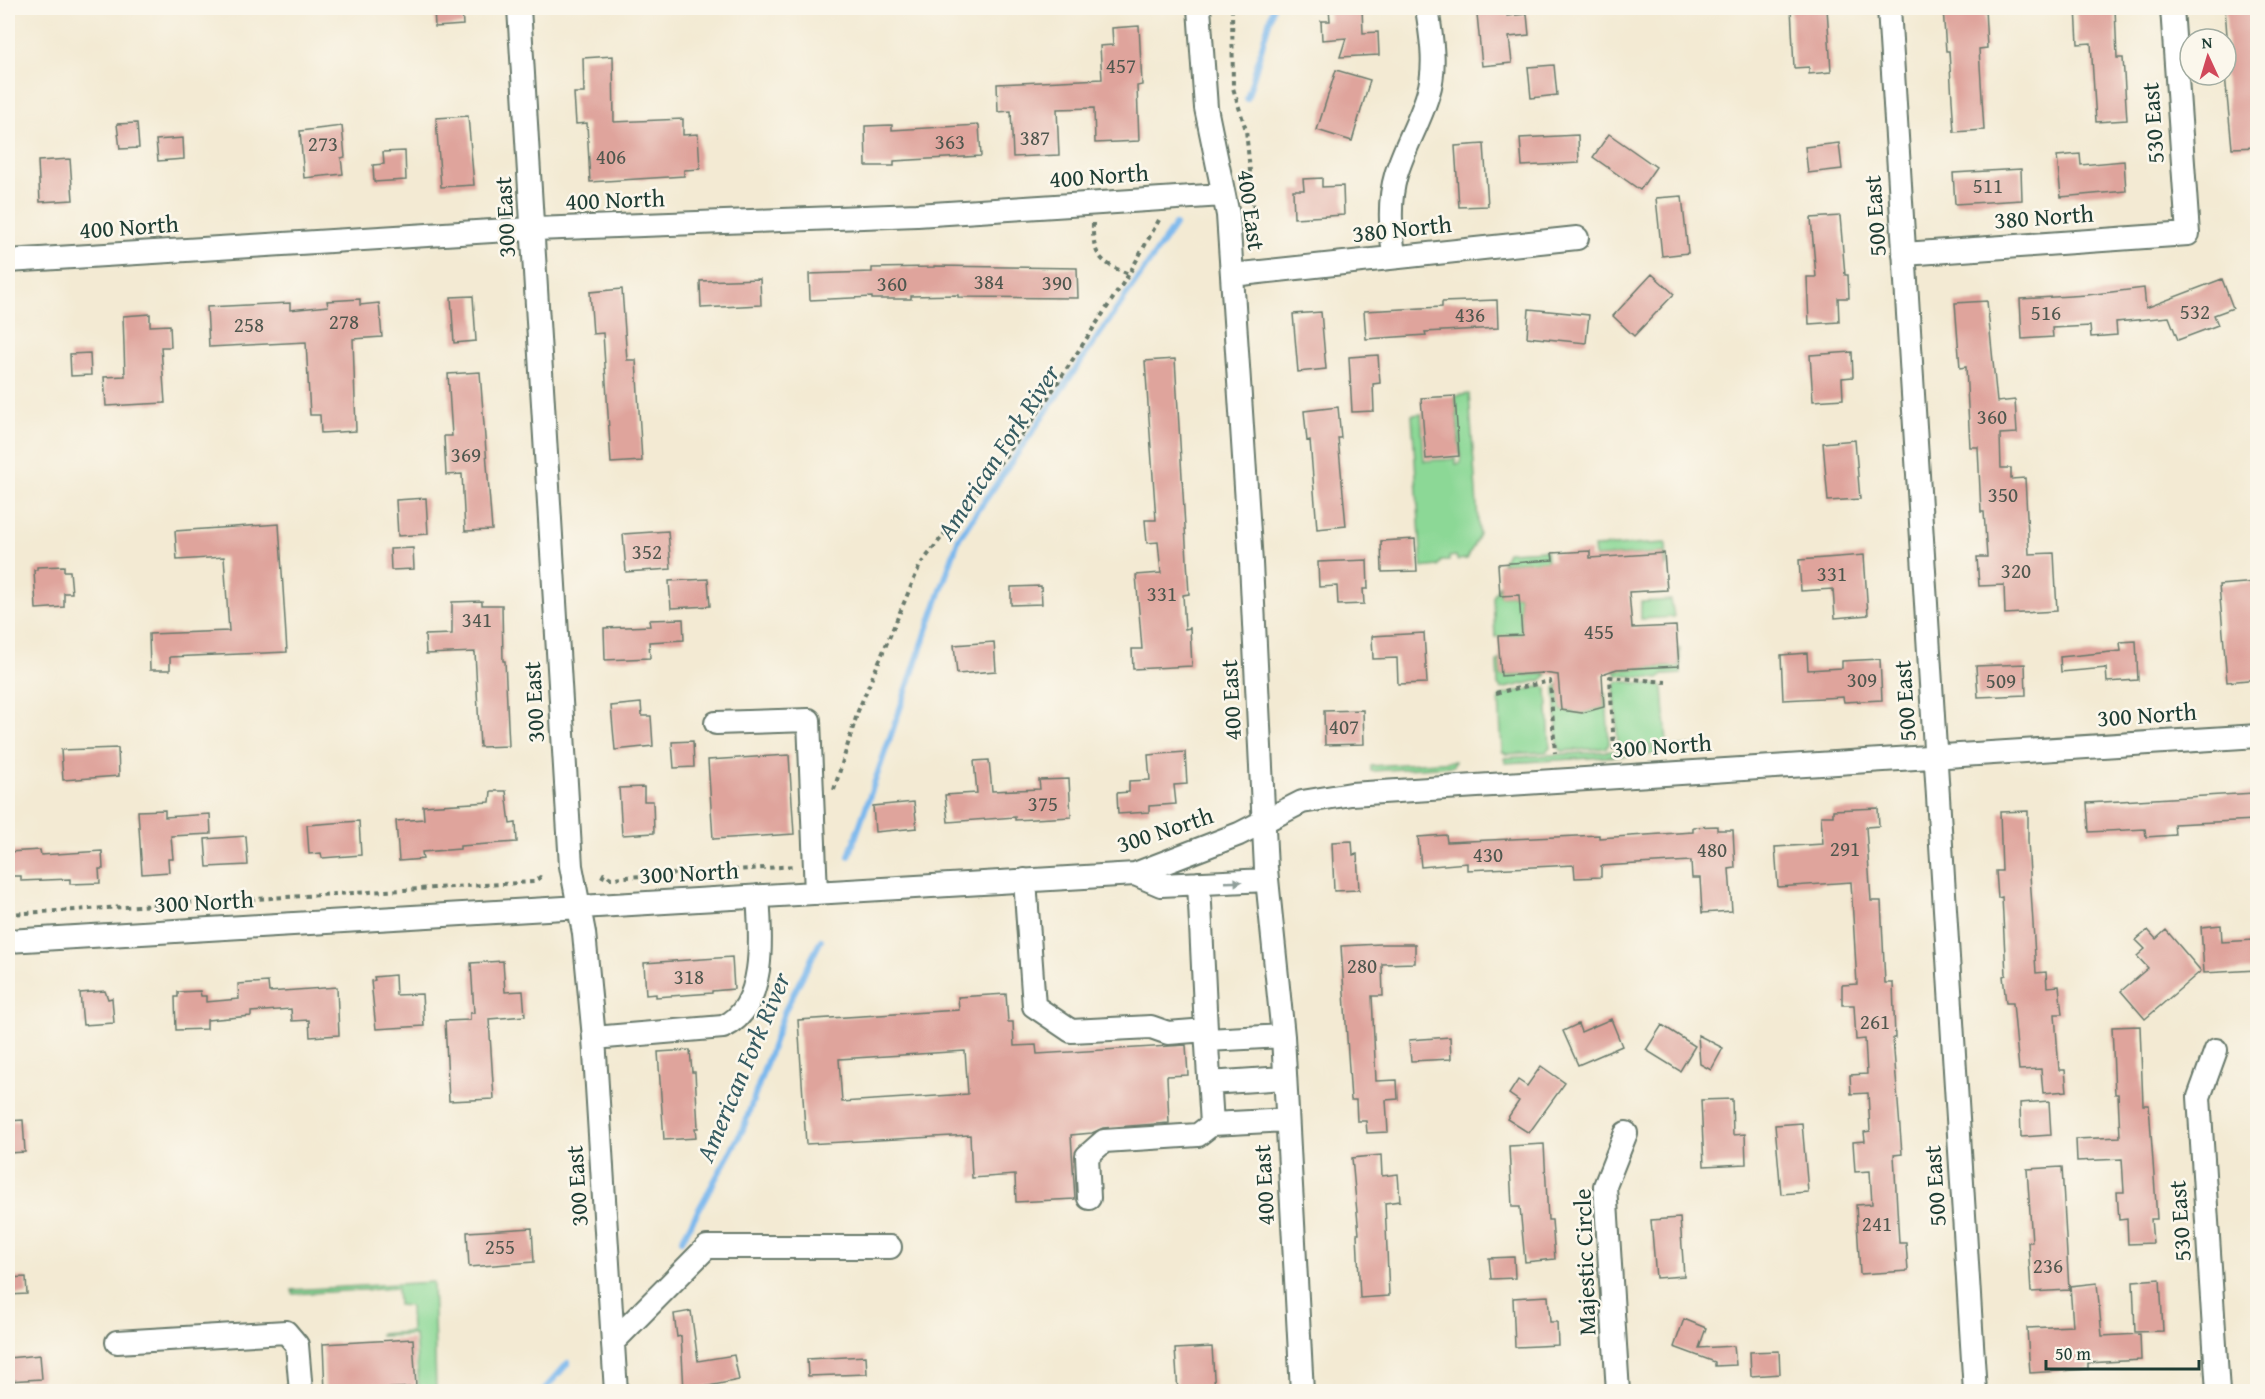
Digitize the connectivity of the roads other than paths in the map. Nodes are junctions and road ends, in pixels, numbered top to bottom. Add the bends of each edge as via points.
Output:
1 (519, 8) edge
2 (1199, 8) edge
3 (1427, 8) edge
4 (1889, 8) edge
5 (2172, 8) edge
6 (1223, 195) junction
7 (533, 229) junction
8 (2188, 234) joint
9 (1577, 238) dead end
10 (1904, 254) junction
11 (1394, 257) junction
12 (8, 261) edge
13 (1232, 275) junction
14 (716, 723) dead end
15 (2258, 736) edge
16 (1935, 756) junction
17 (1264, 822) junction
18 (1136, 873) junction
19 (1025, 880) junction
20 (1267, 880) junction
21 (1198, 883) junction
22 (816, 893) junction
23 (758, 896) junction
24 (578, 907) junction
25 (8, 941) edge
26 (1207, 1035) junction
27 (1283, 1036) junction
28 (594, 1038) junction
29 (2216, 1050) dead end
30 (1285, 1078) junction
31 (1209, 1083) junction
32 (1287, 1120) junction
33 (1212, 1124) junction
34 (1626, 1133) dead end
35 (1089, 1198) dead end
36 (890, 1247) dead end
37 (614, 1341) junction
38 (117, 1342) dead end
39 (301, 1392) edge
40 (616, 1392) edge
41 (1302, 1392) edge
42 (1618, 1392) edge
43 (1975, 1392) edge
44 (2218, 1392) edge

1 - 7 street, 300 East
2 - 6 street, 400 East via 1206,108
3 - 11 street via 1432,70 1428,93 1395,176 1390,203
4 - 10 street, 500 East
5 - 8 street, 530 East
6 - 7 street, 400 North via 917,215
6 - 13 street, 400 East
7 - 12 street, 400 North
7 - 24 street, 300 East via 571,866
8 - 10 street, 380 North
9 - 11 street, 380 North
10 - 16 street, 500 East
11 - 13 street, 380 North
13 - 17 street, 400 East
14 - 22 street via 808,720
15 - 16 street, 300 North
16 - 17 street, 300 North via 1351,794 1302,802
16 - 43 street, 500 East
17 - 18 street, 300 North
17 - 20 street, 400 East
18 - 19 street, 300 North
18 - 21 street via 1161,885
19 - 22 street, 300 North
19 - 26 street via 1034,1006 1071,1031 1151,1028
21 -> 20 street
20 - 27 street, 400 East
21 - 26 street
22 - 23 street, 300 North
23 - 24 street, 300 North
23 - 28 street via 761,955 754,989 738,1019 723,1027
24 - 25 street, 300 North
24 - 28 street, 300 East
26 - 27 street
26 - 31 street
27 - 30 street, 400 East
28 - 37 street, 300 East
29 - 44 street, 530 East via 2199,1097
30 - 31 street
30 - 32 street, 400 East
31 - 33 street
32 - 33 street
32 - 41 street, 400 East
33 - 35 street via 1198,1135 1104,1141 1087,1156
34 - 42 street, Majestic Circle via 1605,1186
36 - 37 street via 707,1246
37 - 40 street, 300 East
38 - 39 street via 286,1332 297,1345

